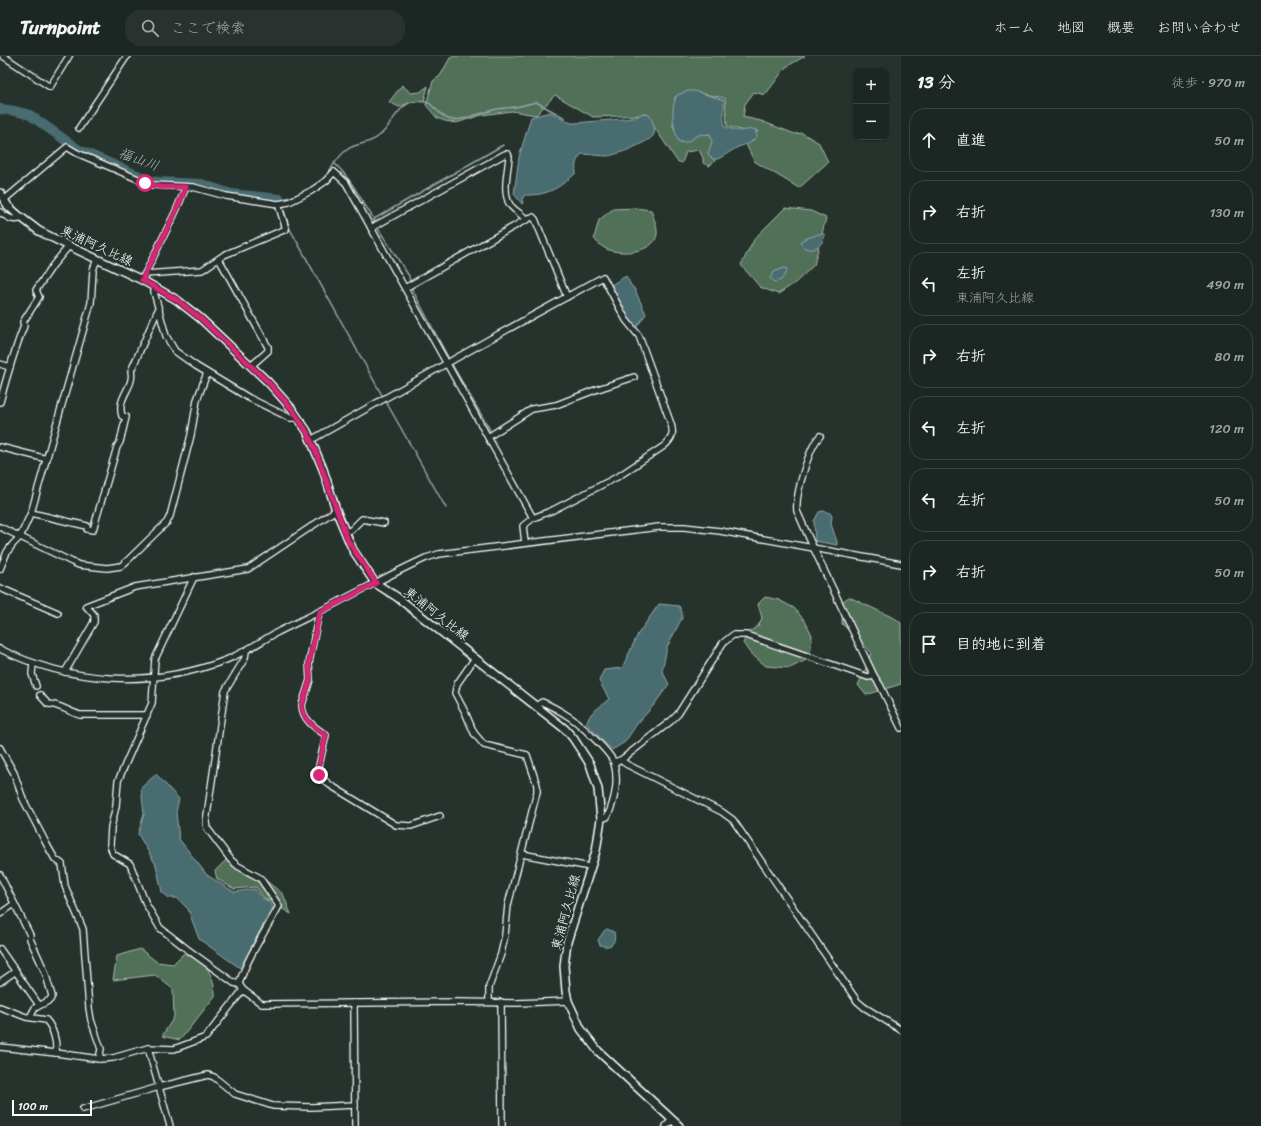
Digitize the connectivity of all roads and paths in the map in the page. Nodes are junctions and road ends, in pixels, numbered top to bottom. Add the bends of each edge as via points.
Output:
1 (3, 56) edge
2 (69, 56) edge
3 (127, 56) edge
4 (79, 128) dead end
5 (186, 187) junction
6 (2, 196) edge
7 (278, 204) junction
8 (0, 212) edge
9 (22, 218) junction
10 (526, 220) junction
11 (371, 228) junction
12 (69, 246) junction
13 (97, 259) junction
14 (219, 259) junction
15 (144, 277) junction
16 (155, 287) junction
17 (405, 288) junction
18 (567, 297) junction
19 (159, 310) junction
20 (0, 364) edge
21 (446, 364) junction
22 (250, 366) junction
23 (10, 367) junction
24 (207, 373) junction
25 (634, 377) dead end
26 (0, 402) edge
27 (298, 418) junction
28 (820, 436) dead end
29 (488, 437) junction
30 (311, 440) junction
31 (0, 448) edge
32 (47, 459) junction
33 (336, 510) junction
34 (32, 513) junction
35 (533, 518) junction
36 (384, 523) dead end
37 (0, 527) edge
38 (345, 532) junction
39 (20, 537) junction
40 (525, 543) junction
41 (813, 547) junction
42 (901, 564) edge
43 (0, 569) edge
44 (194, 577) junction
45 (376, 583) junction
46 (0, 588) edge
47 (320, 612) junction
48 (58, 614) dead end
49 (0, 649) edge
50 (246, 651) junction
51 (475, 658) junction
52 (33, 663) junction
53 (65, 672) junction
54 (154, 676) junction
55 (874, 676) junction
56 (36, 686) dead end
57 (40, 695) dead end
58 (536, 706) junction
59 (146, 715) junction
60 (901, 728) edge
61 (0, 748) edge
62 (621, 760) junction
63 (614, 762) junction
64 (440, 816) dead end
65 (601, 819) junction
66 (522, 854) junction
67 (590, 867) junction
68 (0, 879) edge
69 (14, 904) junction
70 (0, 914) edge
71 (0, 949) edge
72 (16, 971) junction
73 (0, 982) edge
74 (239, 984) junction
75 (243, 990) junction
76 (568, 1001) junction
77 (489, 1002) junction
78 (501, 1002) junction
79 (354, 1003) junction
80 (40, 1005) junction
81 (0, 1007) edge
82 (30, 1016) junction
83 (901, 1030) edge
84 (0, 1047) edge
85 (148, 1048) junction
86 (56, 1053) junction
87 (99, 1060) junction
88 (159, 1087) junction
89 (355, 1106) junction
90 (84, 1109) dead end
91 (672, 1120) junction
92 (170, 1126) edge
93 (355, 1126) edge
94 (502, 1126) edge
95 (666, 1126) edge
96 (679, 1126) edge

1 - 2 street via 50,87
3 - 4 street
5 - 6 street via 152,186 67,147
5 - 7 street
5 - 15 street
6 - 9 main road, 東浦阿久比線
7 - 11 street via 311,191 334,172 346,183
7 - 14 street via 286,229
8 - 9 street via 16,220
9 - 12 main road, 東浦阿久比線 via 39,231
10 - 11 street via 507,199 507,154
10 - 17 street
10 - 18 street via 533,217 536,219
11 - 17 street
12 - 13 main road, 東浦阿久比線
12 - 23 street via 36,290 39,297 23,322 24,326
13 - 15 main road, 東浦阿久比線
13 - 32 street via 93,270 91,303
14 - 15 street via 202,270
14 - 22 street via 268,347 268,351
15 - 16 main road, 東浦阿久比線
16 - 19 street
16 - 22 main road, 東浦阿久比線 via 200,318
17 - 21 street
18 - 21 street
18 - 35 street via 603,277 626,320 639,336 673,431 670,440 664,446 620,476
19 - 24 street via 171,347
19 - 34 street via 131,371 132,377 119,408 122,416 126,417 93,530 87,529 87,526
20 - 23 street
21 - 29 street
21 - 30 street
22 - 27 main road, 東浦阿久比線 via 280,395
23 - 26 street
24 - 27 street via 249,398 290,418
24 - 39 street via 196,400 191,435 170,516 128,560 113,568 79,565
25 - 29 street via 556,405 532,409
27 - 30 main road, 東浦阿久比線
28 - 41 street via 813,446 796,498 799,518
29 - 35 street
30 - 33 main road, 東浦阿久比線
31 - 32 street
32 - 34 street
33 - 38 main road, 東浦阿久比線
33 - 44 street via 248,569
34 - 39 street
35 - 40 street via 523,526
36 - 38 street via 362,518 351,530
37 - 39 street
38 - 45 main road, 東浦阿久比線 via 353,550
39 - 43 street via 7,552
40 - 41 street via 628,530 678,527 720,531
40 - 45 street via 439,554 408,566
41 - 42 street
41 - 55 street
44 - 53 street via 135,587 86,606 94,615 94,622
44 - 54 street via 155,659
45 - 47 street
45 - 51 main road, 東浦阿久比線
46 - 48 street
47 - 50 street
47 - 64 street via 309,663 310,680 302,705 310,724 326,735 319,775 330,785 396,825 411,826
49 - 52 street
50 - 54 street via 185,672
50 - 74 street via 245,658 225,691 206,822 231,860 260,878 280,906
51 - 58 main road, 東浦阿久比線
51 - 66 street via 457,684 456,697 474,733 484,745 527,755 537,785
52 - 53 street
52 - 56 street via 32,674
53 - 54 street via 117,679
54 - 59 street via 153,698
55 - 60 street
55 - 62 street via 746,635 733,635 723,644 678,714
57 - 59 street via 48,704 80,715
58 - 63 street via 542,702 573,719 606,750
58 - 65 main road, 東浦阿久比線 via 565,729 590,764 598,789
59 - 74 street via 118,781 111,826 111,850 113,854 130,864 146,904 160,928 234,984
61 - 87 street via 46,845 55,859 62,864 65,886 83,929 90,1008 101,1049
62 - 63 street
62 - 83 street via 733,820 857,1001
63 - 65 street via 617,779 612,807 607,817
65 - 67 main road, 東浦阿久比線
66 - 67 street
66 - 77 street via 508,905 501,954 489,987
67 - 76 main road, 東浦阿久比線 via 565,953 564,978
68 - 69 street
69 - 70 street
69 - 80 street via 30,935 52,996
71 - 72 street
72 - 73 street
72 - 80 street
74 - 75 street
75 - 79 street via 262,1004
75 - 85 street via 206,1037 174,1048
76 - 78 street
76 - 91 main road, 東浦阿久比線 via 588,1040
77 - 78 street
77 - 79 street
78 - 94 street
79 - 89 street
80 - 82 street
81 - 82 street via 26,1017
82 - 86 street via 46,1020 50,1025
84 - 86 street
85 - 87 street
85 - 88 street
86 - 87 street
88 - 89 street via 211,1076 236,1094 273,1106
88 - 90 street
88 - 92 street
89 - 93 street
91 - 95 street
91 - 96 main road, 東浦阿久比線

